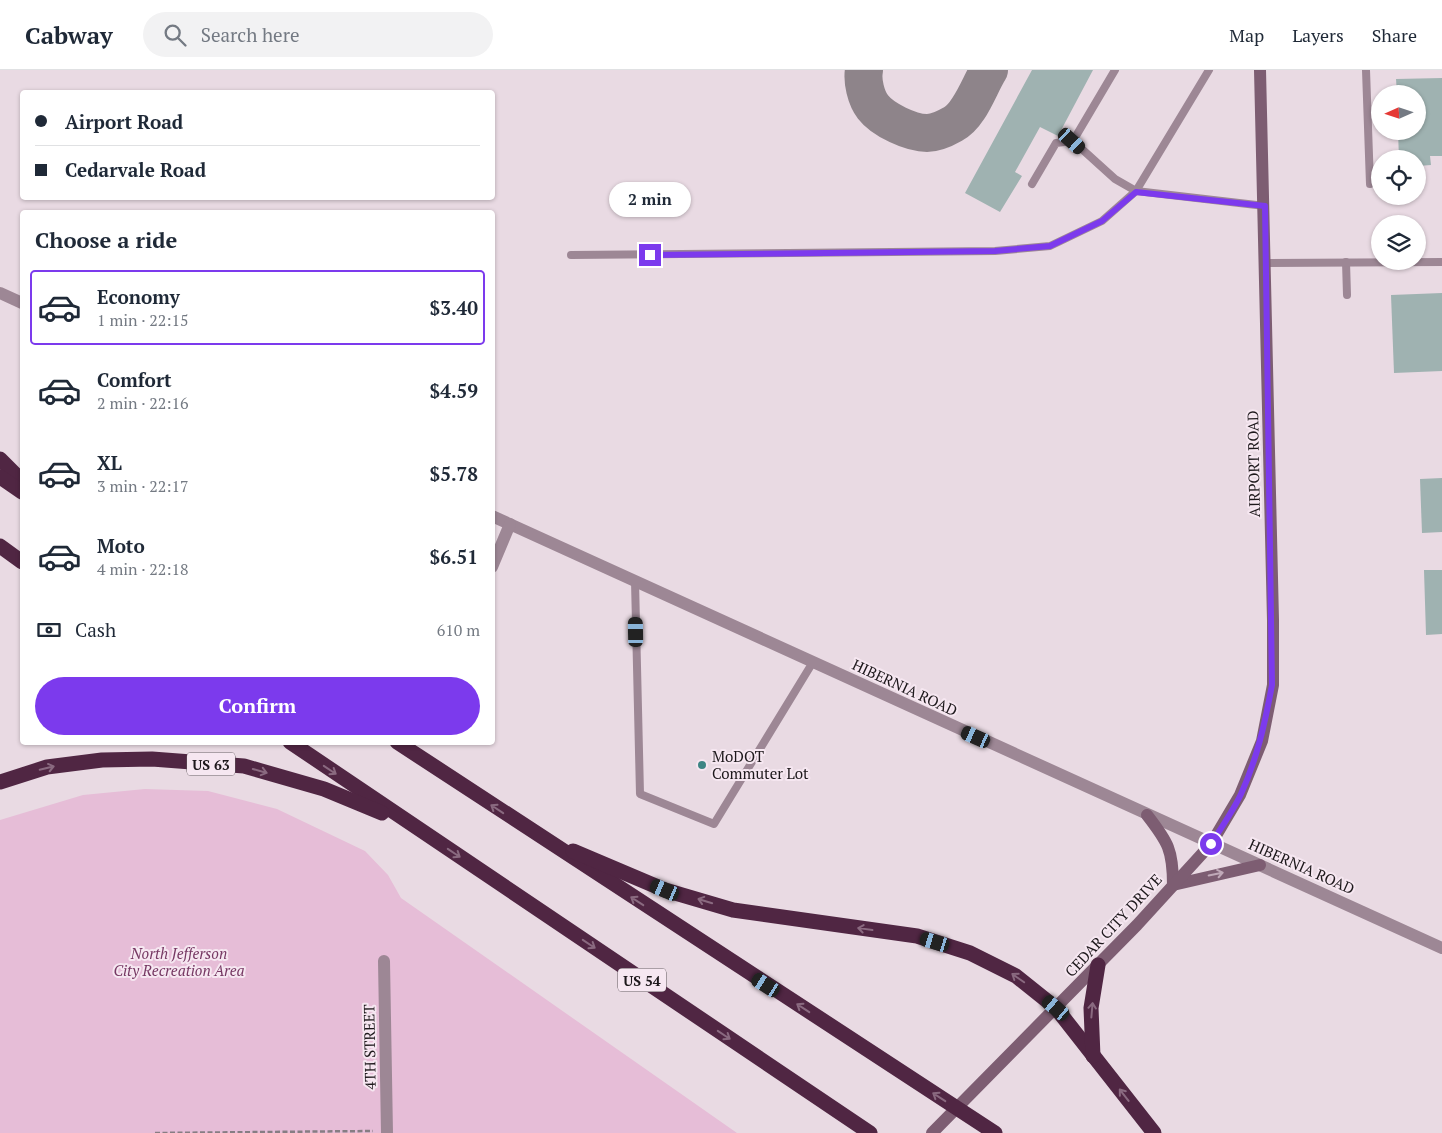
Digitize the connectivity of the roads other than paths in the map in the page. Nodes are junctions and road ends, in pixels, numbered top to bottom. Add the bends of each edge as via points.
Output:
1 (1115, 70) edge
2 (1209, 70) edge
3 (1260, 70) edge
4 (1366, 70) edge
5 (1072, 141) junction
6 (1032, 184) dead end
7 (1370, 184) dead end
8 (1136, 192) junction
9 (1265, 206) junction
10 (571, 256) dead end
11 (1346, 262) junction
12 (1442, 262) edge
13 (1265, 263) junction
14 (0, 292) edge
15 (1347, 295) dead end
16 (20, 301) edge
17 (0, 459) edge
18 (0, 477) edge
19 (20, 479) edge
20 (20, 491) edge
21 (495, 517) edge
22 (510, 524) junction
23 (0, 546) edge
24 (495, 560) edge
25 (20, 561) edge
26 (636, 581) junction
27 (813, 662) junction
28 (294, 745) edge
29 (402, 745) edge
30 (0, 782) edge
31 (1146, 815) junction
32 (413, 826) junction
33 (538, 836) junction
34 (1211, 844) junction
35 (1260, 865) junction
36 (1173, 886) junction
37 (1442, 948) edge
38 (384, 960) dead end
39 (1098, 965) junction
40 (1056, 1008) junction
41 (1093, 1056) junction
42 (387, 1132) edge
43 (870, 1133) edge
44 (932, 1133) edge
45 (995, 1133) edge
46 (1154, 1133) edge

1 - 5 lane
2 - 8 lane
3 - 9 street, AIRPORT ROAD
4 - 7 lane
5 - 6 lane via 1056,144
5 - 8 lane via 1115,179
8 - 9 lane
8 - 10 lane via 1102,221 1050,246 995,251
9 - 13 street, AIRPORT ROAD
11 - 12 lane
11 - 13 lane
11 - 15 lane
13 - 34 street, AIRPORT ROAD via 1272,685 1262,741 1240,795
14 - 16 street
17 - 19 highway
18 - 20 highway
21 - 22 street, HIBERNIA ROAD
22 - 24 street
22 - 26 street, HIBERNIA ROAD
23 - 25 highway
26 - 27 street, HIBERNIA ROAD
26 - 27 lane via 640,794 714,824
27 - 31 street, HIBERNIA ROAD
28 -> 32 highway, US 54
33 -> 29 highway
30 -> 32 highway, US 63 via 48,767 102,760 152,759 244,766 324,789
31 - 34 street, HIBERNIA ROAD
31 - 36 street via 1165,838 1173,859
32 -> 43 highway, US 54
40 -> 33 highway via 1016,976 970,953 917,936 734,910 665,890
45 -> 33 highway
34 - 35 street, HIBERNIA ROAD
34 - 36 street, CEDAR CITY DRIVE
36 -> 35 street
35 - 37 street, HIBERNIA ROAD
36 - 39 street, CEDAR CITY DRIVE
38 - 42 street, 4TH STREET
39 - 40 street, CEDAR CITY DRIVE
41 -> 39 highway via 1091,1008
40 - 41 highway
40 - 44 street, CEDAR CITY DRIVE
46 -> 41 highway

